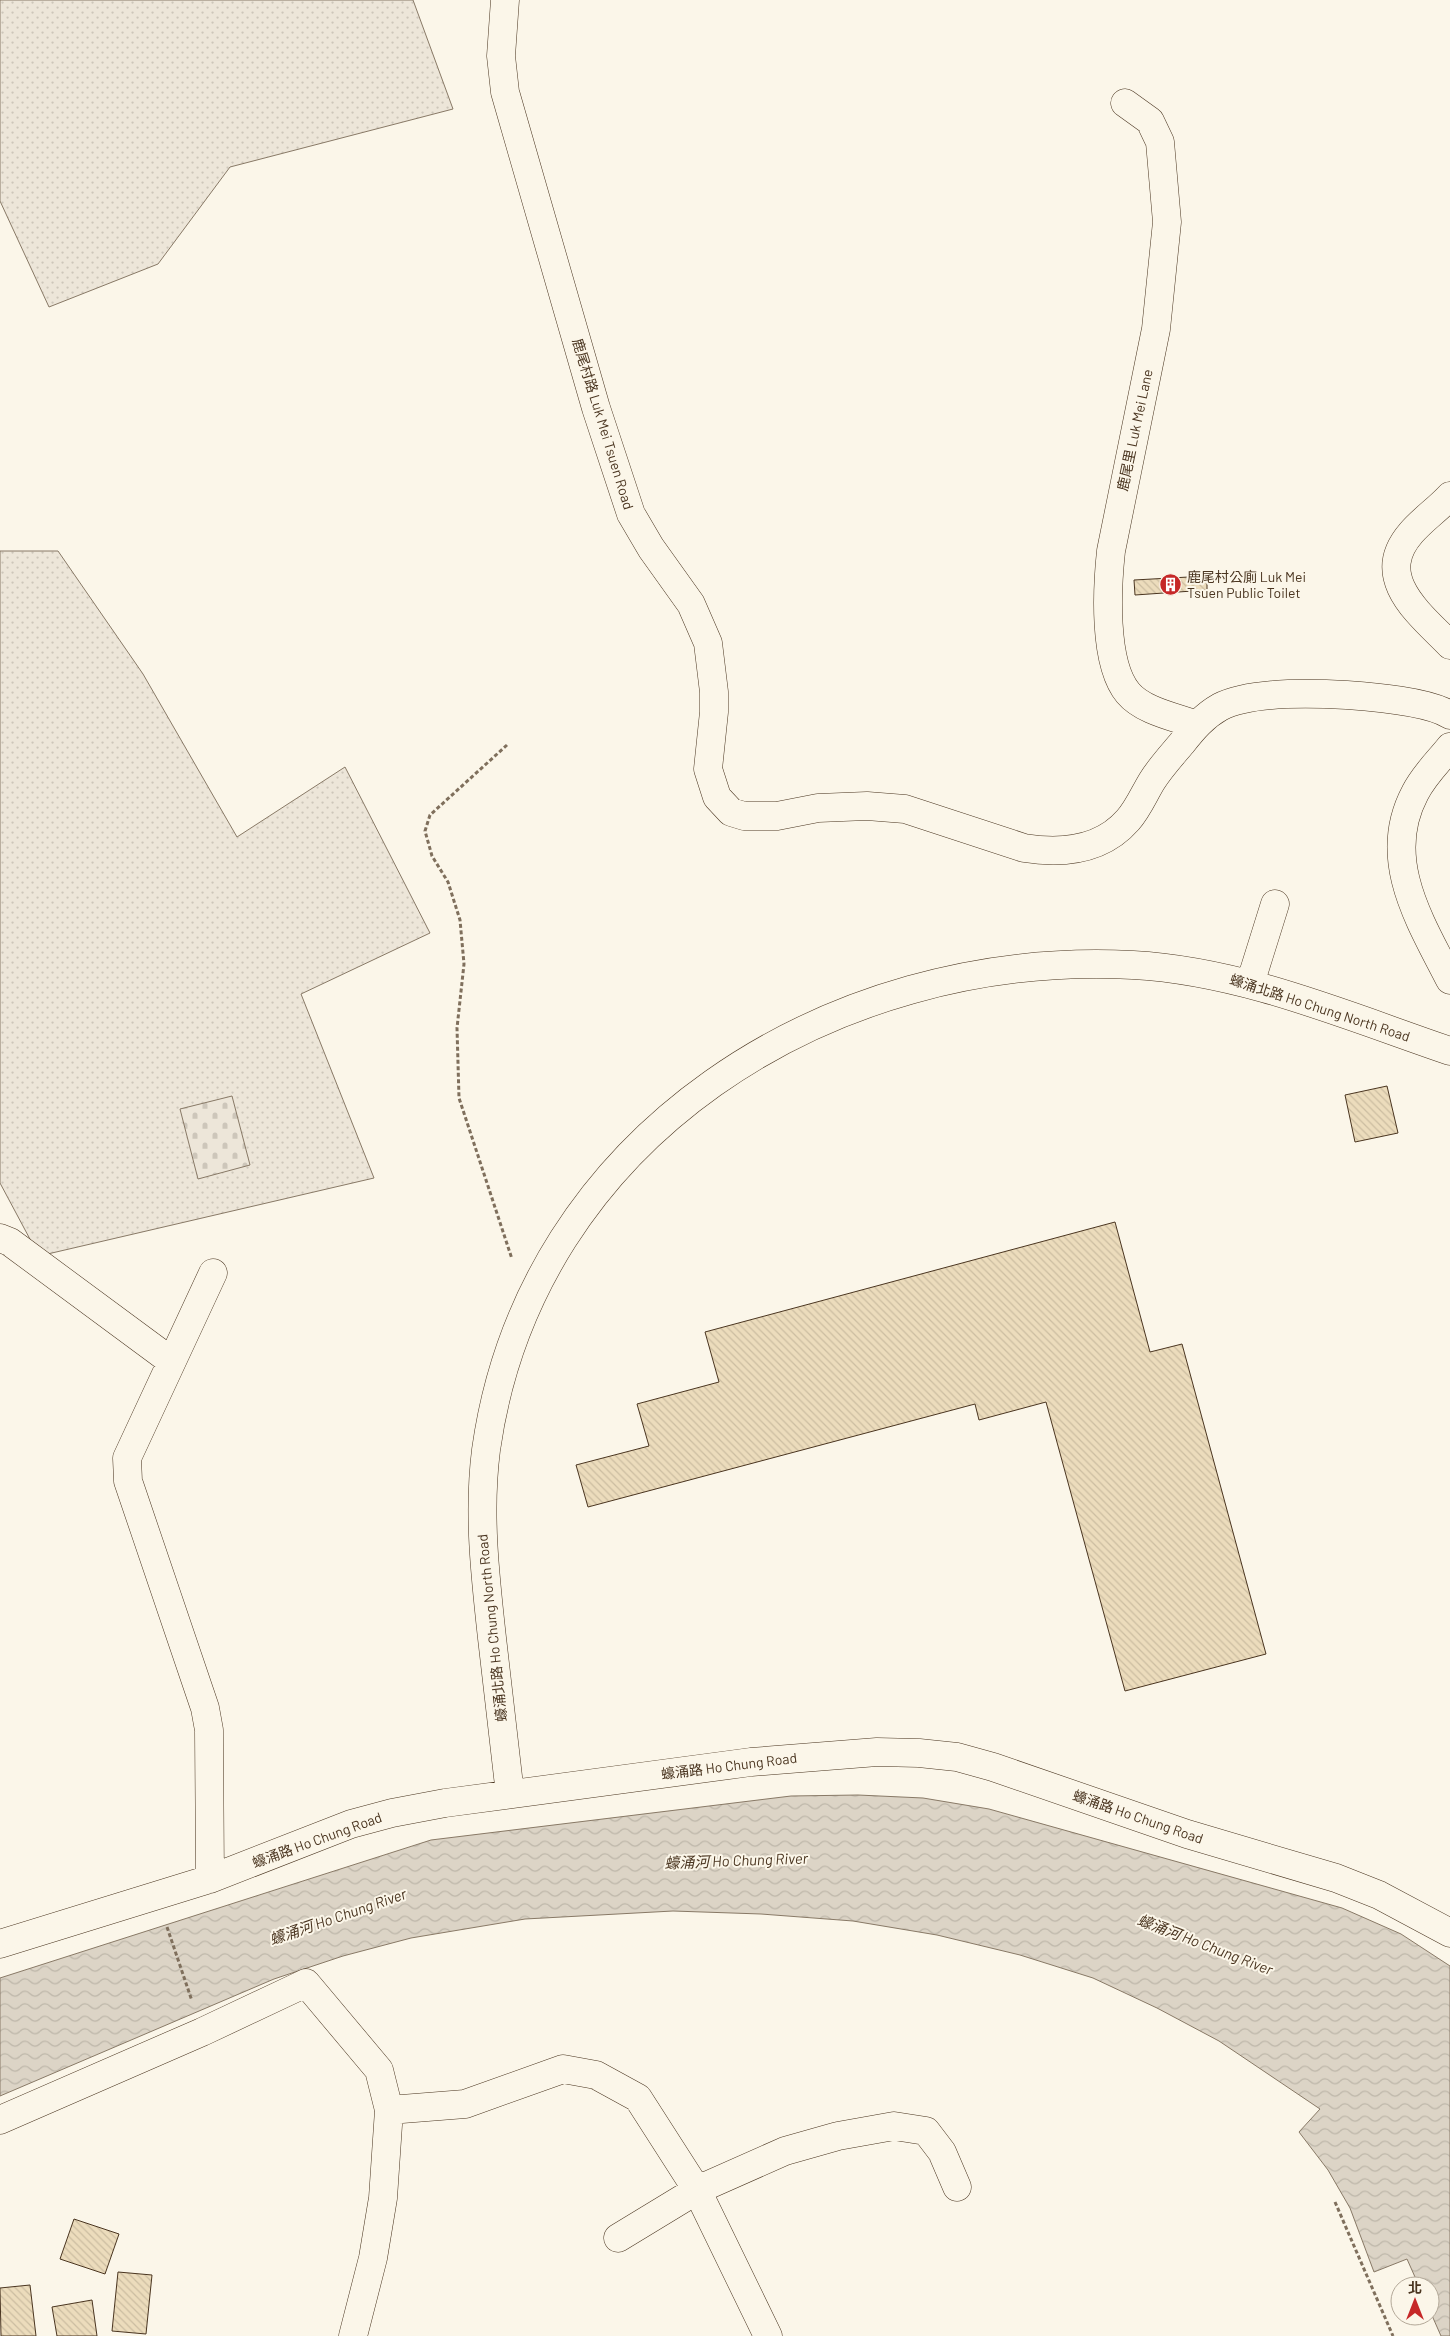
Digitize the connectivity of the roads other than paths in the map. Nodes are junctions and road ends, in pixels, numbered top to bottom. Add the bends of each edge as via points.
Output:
1 (505, 0) edge
2 (1125, 103) dead end
3 (1450, 496) edge
4 (1450, 644) edge
5 (1450, 715) edge
6 (1197, 725) junction
7 (1450, 747) edge
8 (1275, 904) dead end
9 (1450, 980) edge
10 (1250, 984) junction
11 (1450, 1051) edge
12 (0, 1238) edge
13 (213, 1273) dead end
14 (171, 1362) junction
15 (510, 1794) junction
16 (210, 1879) junction
17 (1450, 1933) edge
18 (0, 1944) edge
19 (389, 2110) junction
20 (0, 2120) edge
21 (958, 2187) dead end
22 (697, 2190) junction
23 (618, 2238) dead end
24 (353, 2336) edge
25 (768, 2336) edge

1 - 6 street, 鹿尾村路 Luk Mei Tsuen Road via 501,56 505,92 596,408 632,514 650,548 691,604 708,643 714,692 708,769 711,784 724,806 732,812 758,816 818,808 885,806 922,814 1024,848 1076,850 1103,840 1128,820 1153,779
2 - 6 street, 鹿尾里 Luk Mei Lane via 1150,121 1160,142 1167,222 1156,329 1111,551 1108,583 1110,634 1119,677 1128,693 1158,711
3 - 4 street via 1410,533 1396,563 1396,576 1402,593
5 - 6 street, 鹿尾村路 Luk Mei Tsuen Road via 1431,706 1357,696 1252,697 1222,707
7 - 9 street via 1415,792 1406,811 1400,852 1414,909
8 - 10 street
10 - 11 street, 蠔涌北路 Ho Chung North Road
10 - 15 street, 蠔涌北路 Ho Chung North Road via 1204,973 1092,964 1028,966 919,986 824,1020 760,1052 727,1072 666,1119 616,1168 573,1223 536,1288 506,1366 486,1448 482,1489 484,1570
12 - 14 street via 10,1242
13 - 14 street
14 - 16 street via 127,1458 128,1481 205,1708 209,1730
15 - 16 street, 蠔涌路 Ho Chung Road via 445,1803 351,1824
15 - 17 street, 蠔涌路 Ho Chung Road via 822,1755 919,1753 958,1757 1187,1834 1336,1878 1386,1899
16 - 18 street, 蠔涌路 Ho Chung Road
19 - 20 street via 380,2070 306,1983
19 - 22 street via 465,2104 563,2069 596,2075 638,2098
19 - 24 street via 383,2198
21 - 22 street via 942,2152 926,2131 894,2126 838,2136 785,2151
22 - 23 street
22 - 25 street

